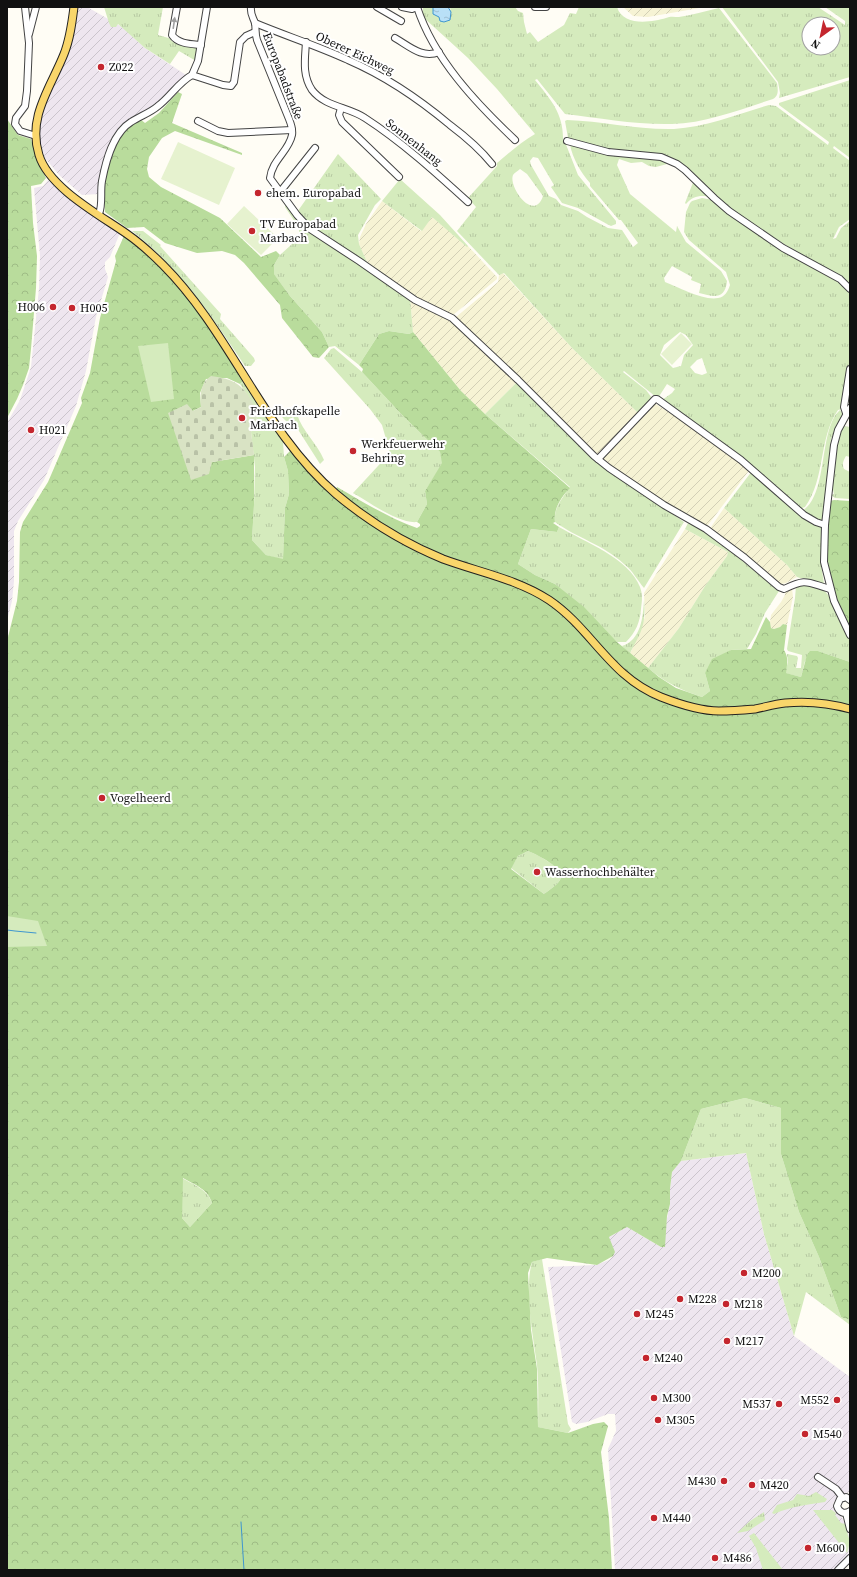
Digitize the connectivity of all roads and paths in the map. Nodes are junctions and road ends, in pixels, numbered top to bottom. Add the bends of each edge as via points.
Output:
1 (25, 7) edge
2 (36, 7) edge
3 (74, 7) edge
4 (177, 7) edge
5 (207, 7) edge
6 (251, 7) edge
7 (376, 7) edge
8 (402, 7) edge
9 (417, 7) edge
10 (535, 7) edge
11 (546, 7) edge
12 (401, 21) dead end
13 (255, 23) junction
14 (255, 32) junction
15 (29, 34) junction
16 (395, 38) dead end
17 (306, 42) junction
18 (201, 45) junction
19 (439, 52) junction
20 (192, 76) junction
21 (341, 108) junction
22 (198, 121) dead end
23 (292, 130) junction
24 (36, 136) junction
25 (515, 140) dead end
26 (567, 141) dead end
27 (316, 148) dead end
28 (492, 164) dead end
29 (399, 177) dead end
30 (282, 195) junction
31 (468, 202) dead end
32 (99, 214) junction
33 (850, 289) edge
34 (850, 368) edge
35 (848, 410) edge
36 (598, 460) junction
37 (825, 525) junction
38 (830, 589) junction
39 (850, 635) edge
40 (850, 709) edge
41 (818, 1477) dead end
42 (842, 1498) junction
43 (850, 1500) edge
44 (848, 1512) edge
45 (850, 1530) edge
46 (850, 1558) edge
47 (838, 1570) edge

1 - 15 street
2 - 15 street
3 - 24 main road via 68,44 38,111
18 -> 4 street via 182,42 172,35
5 - 18 street
6 - 13 street, Europabadstraße via 250,12
7 - 12 street
8 - 9 street
9 - 19 street via 422,23
10 - 11 street
13 - 14 street, Europabadstraße
13 - 17 street, Oberer Eichweg
14 - 20 street via 240,42 234,82 231,86
14 - 23 street, Europabadstraße via 290,119
15 - 24 street via 30,63 26,102 15,124 20,131
16 - 19 street via 424,54
17 - 21 street, Sonnenhang via 304,70 308,83 319,97
17 - 28 street, Oberer Eichweg via 362,66 410,94 477,147
18 - 20 street
19 - 25 street via 472,96
20 - 32 street via 156,108 130,122 113,142 102,181
21 - 29 street via 339,117 342,122
21 - 31 street, Sonnenhang via 366,118 409,150
22 - 23 street via 228,133
23 - 30 street, Europabadstraße via 286,148 271,170 270,178
24 - 32 main road via 40,158 48,173 63,189
26 - 33 street via 608,152 661,157 677,164 729,211 783,248 840,279
27 - 30 street
30 - 36 street, Europabadstraße via 310,229 415,300 452,318
32 - 40 main road via 136,240 179,281 304,461 333,491 383,529 442,558 519,585 543,597 578,625 620,672 657,695 681,704 716,711 754,709 799,702 830,704
34 - 35 street via 844,407
35 - 37 street via 834,445
36 - 37 street via 657,399 741,460 804,515
36 - 38 street, Europabadstraße via 642,491 713,534 781,588 805,581
37 - 38 street via 824,562
38 - 39 street
41 - 42 street via 836,1489
42 - 43 street
42 - 44 street via 837,1506 840,1512
44 - 45 street
46 - 47 street

